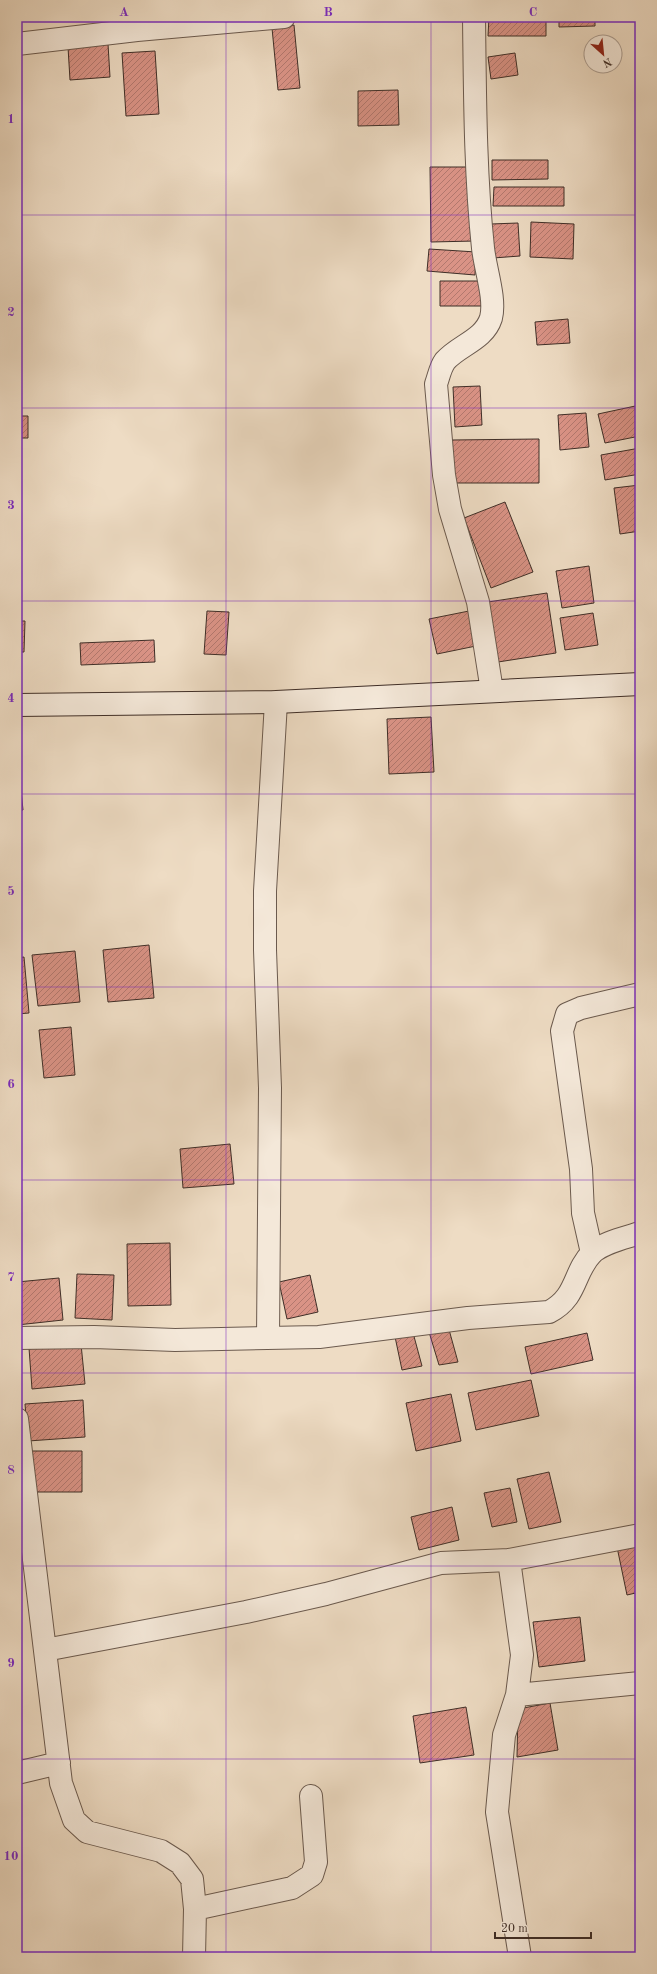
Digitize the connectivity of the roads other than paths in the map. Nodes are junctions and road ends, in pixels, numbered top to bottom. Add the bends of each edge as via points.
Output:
1 (284, 17) edge
2 (474, 17) edge
3 (136, 23) edge
4 (17, 44) edge
5 (640, 684) edge
6 (492, 691) junction
7 (276, 702) junction
8 (17, 706) edge
9 (640, 994) edge
10 (640, 1232) edge
11 (592, 1253) junction
12 (17, 1338) edge
13 (268, 1338) junction
14 (17, 1419) edge
15 (20, 1467) edge
16 (640, 1535) edge
17 (509, 1560) junction
18 (45, 1650) junction
19 (640, 1683) edge
20 (517, 1695) junction
21 (58, 1763) junction
22 (17, 1773) edge
23 (311, 1796) dead end
24 (195, 1909) junction
25 (194, 1957) edge
26 (520, 1957) edge

1 - 3 street
2 - 6 street via 475,115 483,249 491,317 483,332 446,361 436,384 444,475 450,509 478,602
3 - 4 street
5 - 6 street
6 - 7 street
7 - 8 street
7 - 13 street via 265,892 270,1088
9 - 11 street via 581,1008 567,1014 562,1031 581,1169 583,1213
10 - 11 street
11 - 13 street via 569,1294 560,1306 549,1312 468,1318 319,1337
12 - 13 street
14 - 15 street
15 - 18 street
16 - 17 street
17 - 18 street via 442,1563 326,1594
17 - 20 street via 522,1655
18 - 21 street
19 - 20 street
20 - 26 street via 504,1735 497,1812
21 - 22 street
21 - 24 street via 61,1783 74,1820 86,1832 161,1851 180,1863 192,1879
23 - 24 street via 316,1862 312,1875 292,1888
24 - 25 street

